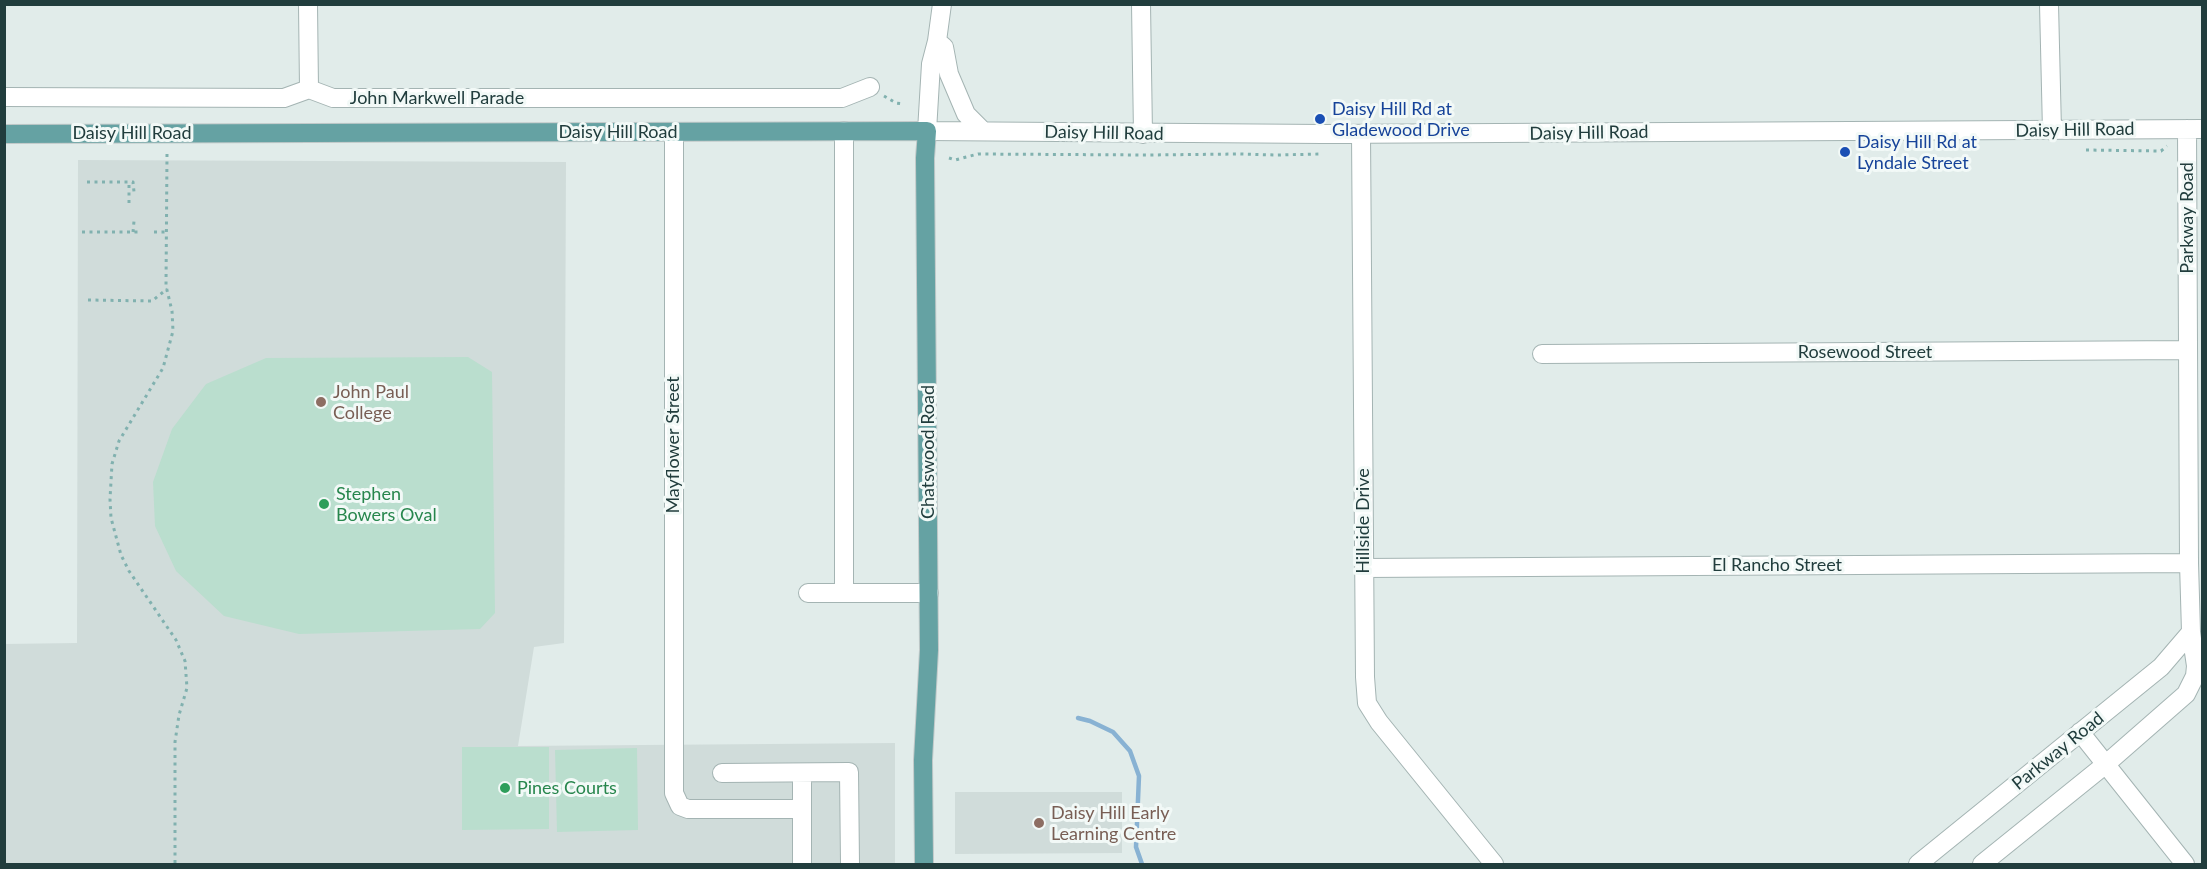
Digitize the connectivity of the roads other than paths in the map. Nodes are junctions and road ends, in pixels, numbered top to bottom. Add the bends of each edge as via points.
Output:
1 (308, 4) edge
2 (942, 4) edge
3 (1141, 4) edge
4 (2049, 4) edge
5 (937, 41) junction
6 (870, 87) road end
7 (309, 89) junction
8 (4, 97) edge
9 (2195, 129) edge
10 (844, 131) junction
11 (927, 131) junction
12 (982, 131) junction
13 (2052, 131) junction
14 (674, 132) junction
15 (4, 134) edge
16 (1143, 134) junction
17 (1361, 134) junction
18 (2187, 350) junction
19 (1542, 354) dead end
20 (2189, 563) junction
21 (1364, 568) junction
22 (808, 593) dead end
23 (844, 593) junction
24 (929, 593) junction
25 (2191, 632) junction
26 (2080, 732) junction
27 (2106, 764) junction
28 (722, 773) dead end
29 (802, 773) junction
30 (802, 809) junction
31 (802, 864) edge
32 (849, 864) edge
33 (924, 864) edge
34 (1494, 864) edge
35 (1918, 864) edge
36 (1982, 864) edge
37 (2185, 864) edge

1 - 7 street
2 - 5 street, Chatswood Road
3 - 16 street
4 - 13 street
5 - 11 street, Chatswood Road via 931,64
5 - 12 street, Chatswood Road via 944,47 949,74 966,114
6 - 7 street, John Markwell Parade via 842,98 333,98
7 - 8 street via 284,98
9 - 13 street, Daisy Hill Road
9 - 18 street, Parkway Road
10 - 11 main road, Daisy Hill Road
10 - 14 main road, Daisy Hill Road
10 - 23 street
11 - 12 street, Daisy Hill Road
11 - 24 main road, Chatswood Road
12 - 16 street, Daisy Hill Road
13 - 17 street, Daisy Hill Road
14 - 15 main road, Daisy Hill Road
14 - 30 street, Mayflower Street via 674,793 680,807 688,809
16 - 17 street, Daisy Hill Road
17 - 21 street, Hillside Drive
18 - 19 street, Rosewood Street
18 - 20 street, Parkway Road
20 - 21 street, El Rancho Street
20 - 25 street, Parkway Road
21 - 34 street, Hillside Drive via 1367,704
22 - 23 street
23 - 24 street
24 - 33 main road, Chatswood Road
25 - 26 street, Parkway Road via 2161,667
25 - 27 street, Parkway Road via 2196,666 2186,694
26 - 27 street
26 - 35 street, Parkway Road
27 - 36 street, Parkway Road
27 - 37 street
28 - 29 street
29 - 30 street
29 - 32 street via 849,772
30 - 31 street

